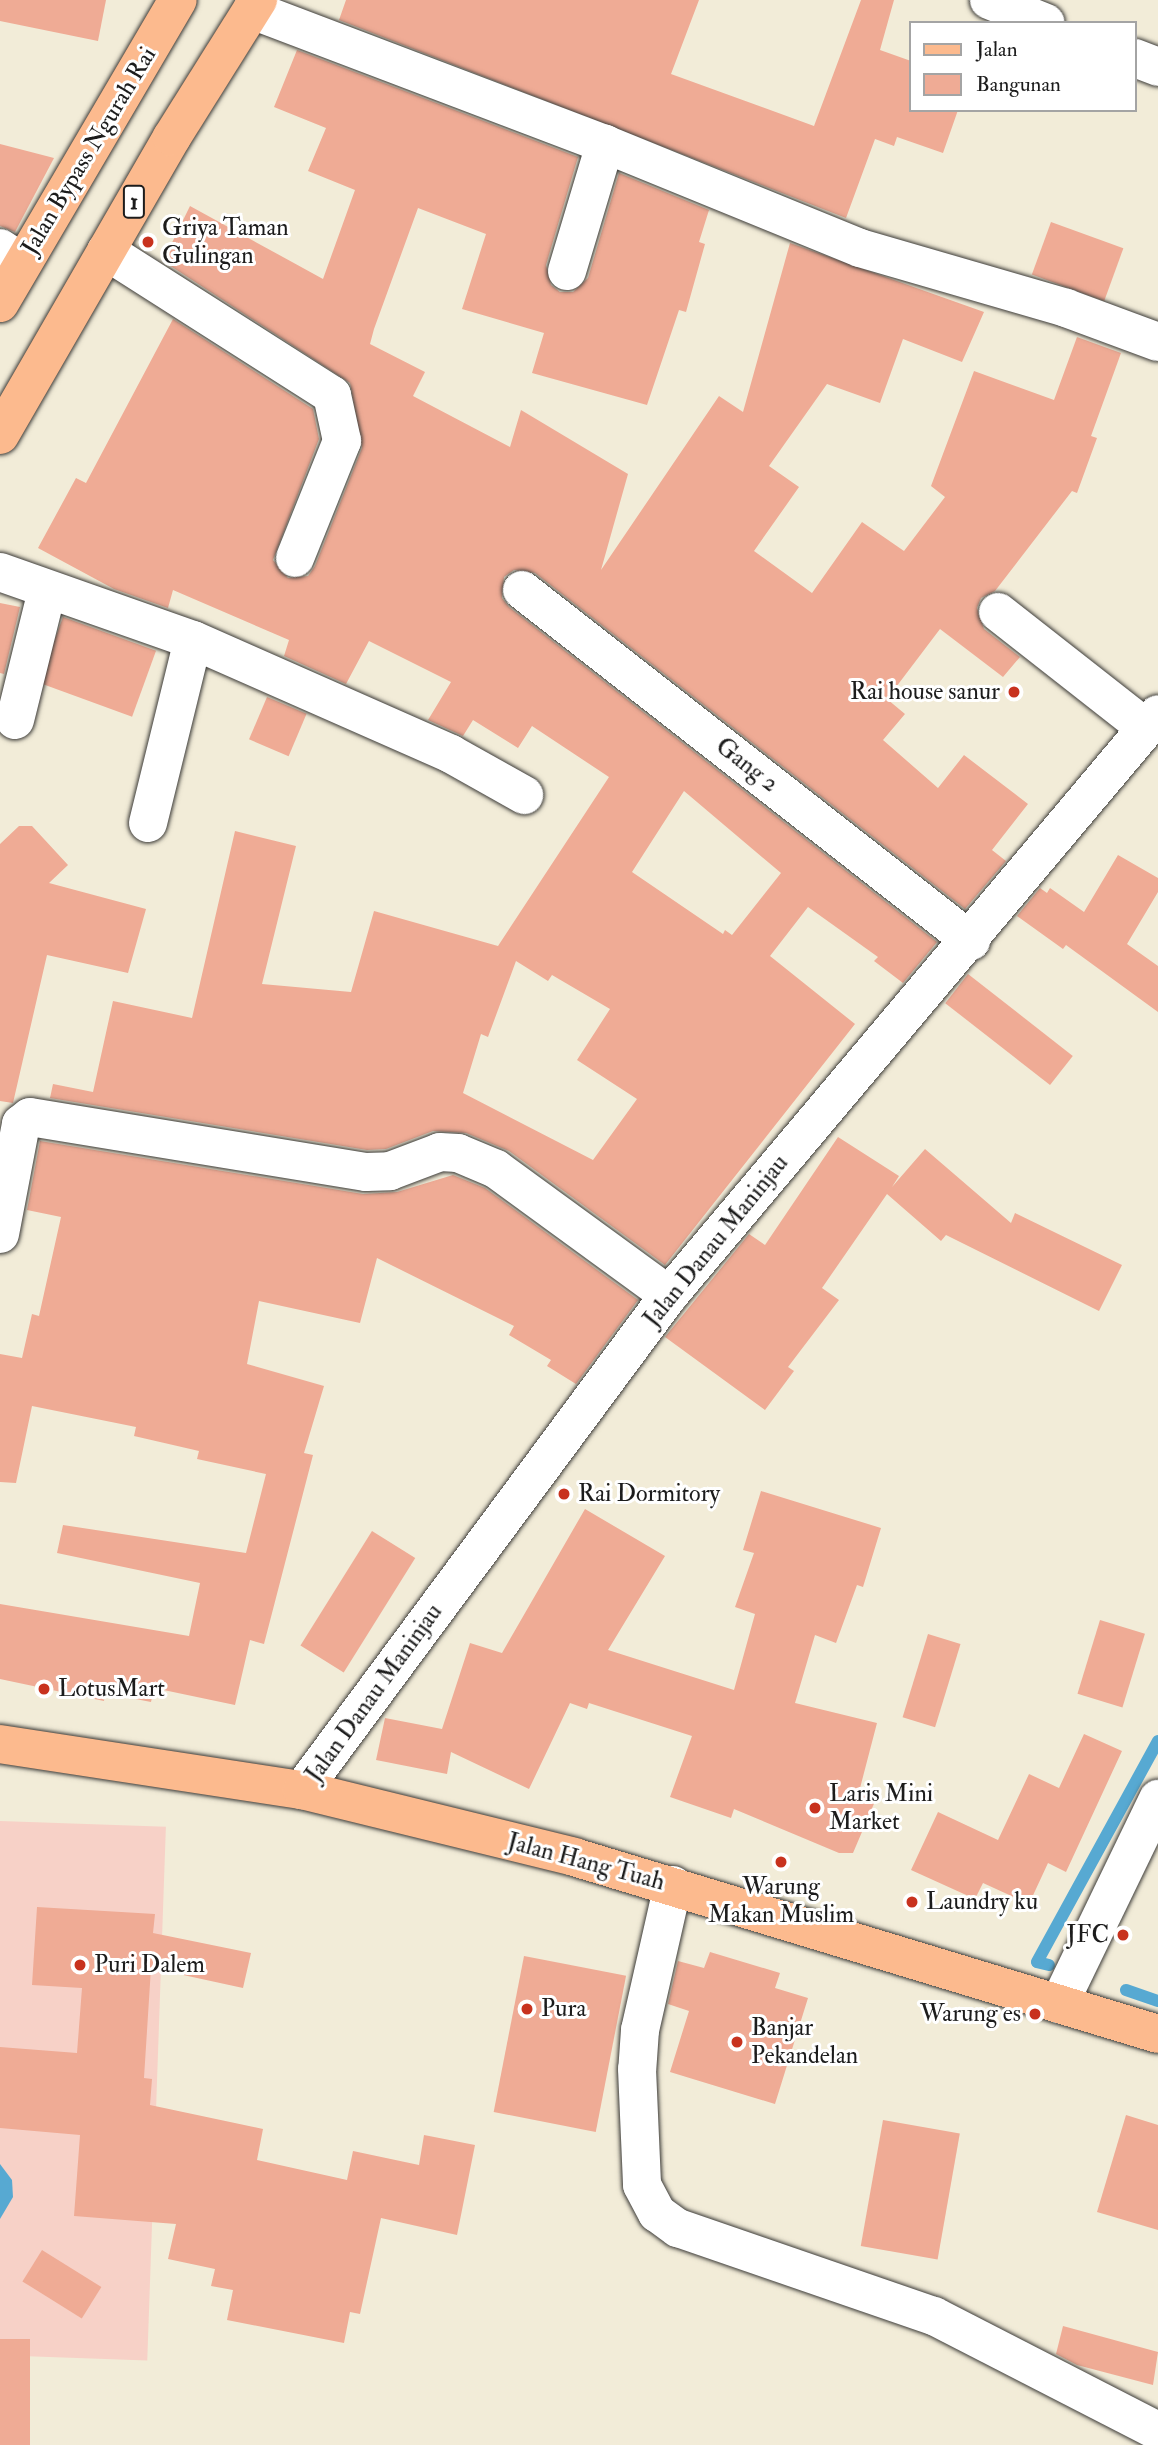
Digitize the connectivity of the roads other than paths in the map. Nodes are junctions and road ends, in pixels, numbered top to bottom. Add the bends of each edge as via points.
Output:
1 (989, 0) edge
2 (173, 1) edge
3 (255, 5) edge
4 (1041, 21) edge
5 (1137, 59) edge
6 (1158, 67) edge
7 (606, 144) junction
8 (106, 251) junction
9 (11, 256) edge
10 (567, 271) dead end
11 (0, 303) edge
12 (1158, 342) edge
13 (5, 412) edge
14 (295, 558) dead end
15 (0, 572) edge
16 (522, 590) dead end
17 (47, 591) junction
18 (998, 612) dead end
19 (193, 640) junction
20 (15, 720) dead end
21 (1152, 721) edge
22 (524, 795) dead end
23 (148, 823) dead end
24 (971, 941) junction
25 (0, 1234) edge
26 (669, 1296) junction
27 (0, 1744) edge
28 (302, 1790) junction
29 (1158, 1799) edge
30 (673, 1885) junction
31 (1059, 2004) junction
32 (1158, 2034) edge
33 (1158, 2431) edge

1 - 4 street
2 - 9 main road, Jalan Bypass Ngurah Rai
3 - 7 street
3 - 8 main road, 1
5 - 6 street
7 - 10 street
7 - 12 street via 860,248 1066,308
8 - 13 main road, 1
8 - 14 street via 332,395 342,441
9 - 11 main road, Jalan Bypass Ngurah Rai
15 - 17 street
16 - 24 street, Gang 2
17 - 19 street
17 - 20 street
18 - 21 street
19 - 22 street via 451,754
19 - 23 street
21 - 24 street, Jalan Danau Maninjau
24 - 26 street, Jalan Danau Maninjau
25 - 26 street via 21,1124 30,1117 366,1172 390,1171 449,1153 496,1169
26 - 28 street, Jalan Danau Maninjau
27 - 28 main road, Jalan Hang Tuah
28 - 30 main road, Jalan Hang Tuah
29 - 31 street
30 - 31 main road, Jalan Hang Tuah
30 - 33 street via 640,2029 638,2069 642,2185 657,2213 678,2228 934,2316
31 - 32 main road, Jalan Hang Tuah

